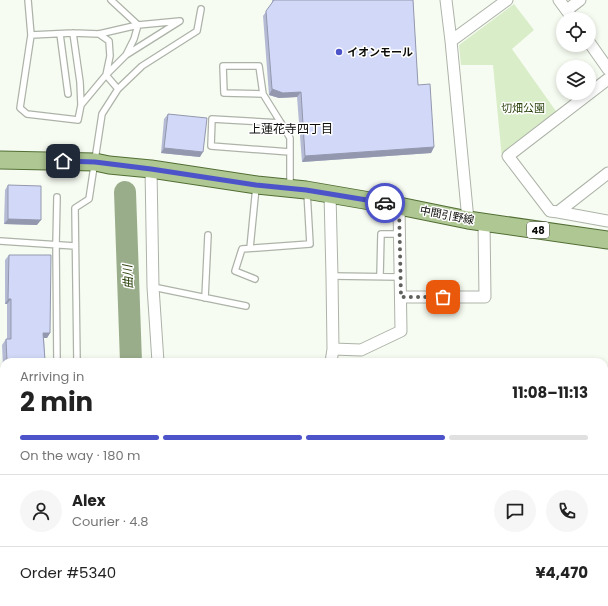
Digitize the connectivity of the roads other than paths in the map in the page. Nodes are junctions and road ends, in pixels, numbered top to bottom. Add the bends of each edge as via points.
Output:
1 (28, 0) edge
2 (111, 0) edge
3 (446, 0) edge
4 (507, 0) edge
5 (559, 0) edge
6 (580, 0) edge
7 (201, 9) dead end
8 (568, 12) edge
9 (572, 12) edge
10 (138, 25) junction
11 (73, 33) junction
12 (60, 34) junction
13 (100, 34) junction
14 (31, 35) junction
15 (451, 41) junction
16 (596, 52) edge
17 (126, 55) junction
18 (608, 69) edge
19 (106, 75) junction
20 (608, 79) edge
21 (118, 89) junction
22 (68, 94) dead end
23 (263, 94) junction
24 (81, 105) junction
25 (281, 123) junction
26 (290, 152) junction
27 (0, 160) edge
28 (102, 164) junction
29 (147, 169) junction
30 (608, 173) edge
31 (256, 185) junction
32 (298, 189) junction
33 (330, 194) junction
34 (57, 197) dead end
35 (399, 206) junction
36 (558, 212) junction
37 (476, 221) junction
38 (608, 221) edge
39 (400, 234) junction
40 (208, 235) dead end
41 (608, 240) edge
42 (0, 241) edge
43 (56, 245) junction
44 (76, 246) junction
45 (250, 248) junction
46 (332, 276) junction
47 (380, 276) junction
48 (400, 277) junction
49 (255, 279) dead end
50 (153, 287) junction
51 (401, 297) junction
52 (205, 298) junction
53 (246, 306) dead end
54 (332, 348) junction
55 (57, 358) edge
56 (76, 358) edge
57 (158, 358) edge
58 (331, 358) edge

1 - 14 lane
2 - 10 lane
3 - 15 street
4 - 15 street
5 - 8 street
6 - 9 street
7 - 21 lane via 197,32 142,66
10 - 13 lane
10 - 17 lane
10 - 17 lane via 180,21
11 - 12 lane
11 - 13 lane
11 - 24 lane
12 - 14 lane
12 - 22 lane
13 - 19 lane via 109,41 110,56
14 - 24 lane via 20,108 27,114 78,120
15 - 37 street
16 - 18 street
17 - 19 lane
19 - 21 lane
19 - 24 lane
20 - 36 street via 508,156 550,211
21 - 28 lane via 102,114
23 - 23 lane via 224,93 223,66 259,66
23 - 25 lane
25 - 26 lane via 290,138
25 - 26 lane via 212,119 212,146
26 - 32 lane
27 - 28 main road, 中間引野線 / 48
28 - 29 main road, 中間引野線 / 48
28 - 44 lane via 89,199 75,208
29 - 31 main road, 中間引野線 / 48
29 - 50 street
30 - 36 street
31 - 32 main road, 中間引野線 / 48
31 - 45 lane
32 - 33 main road, 中間引野線 / 48
32 - 45 lane via 310,244
33 - 35 main road, 中間引野線 / 48
33 - 46 street
34 - 43 lane
35 - 37 main road, 中間引野線 / 48
35 - 39 street
36 - 38 street
37 - 41 main road, 中間引野線 / 48
37 - 51 street via 485,297
39 - 47 lane via 381,234
39 - 48 street
40 - 52 lane
42 - 43 lane
43 - 44 lane
43 - 55 lane
44 - 56 lane
45 - 49 lane via 242,249 235,271
46 - 47 lane
46 - 54 street
47 - 48 lane
48 - 51 street
50 - 52 lane
50 - 57 street
51 - 54 street via 401,331 361,350
52 - 53 lane
54 - 58 street

